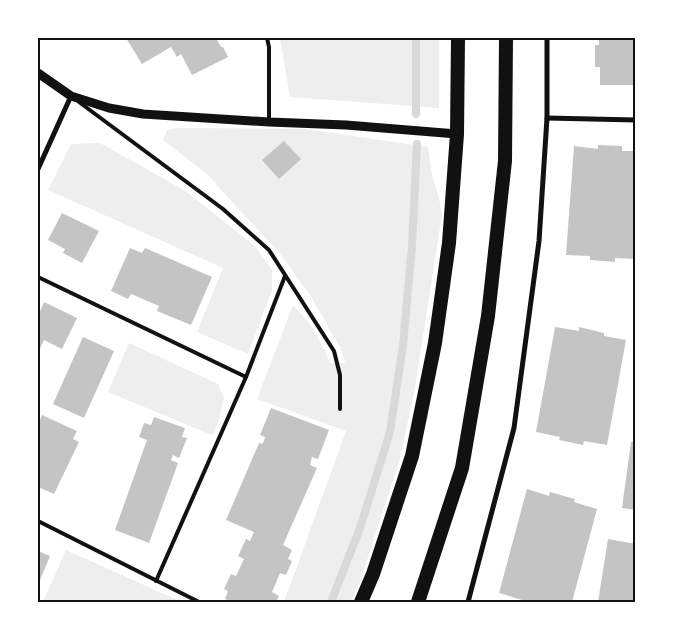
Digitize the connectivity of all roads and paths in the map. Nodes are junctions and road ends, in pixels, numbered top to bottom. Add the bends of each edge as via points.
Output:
1 (266, 38) edge
2 (458, 38) edge
3 (506, 38) edge
4 (547, 38) edge
5 (38, 73) edge
6 (71, 96) junction
7 (547, 118) junction
8 (636, 120) edge
9 (270, 122) junction
10 (457, 134) junction
11 (38, 170) edge
12 (285, 276) junction
13 (38, 277) edge
14 (246, 377) junction
15 (340, 409) dead end
16 (38, 522) edge
17 (156, 581) junction
18 (200, 602) edge
19 (361, 602) edge
20 (418, 602) edge
21 (468, 602) edge

1 - 9 lane via 270,47
2 - 10 highway
3 - 20 highway via 505,161 488,316 462,468
4 - 7 street
5 - 6 street
6 - 9 street via 143,114
6 - 11 street
6 - 12 lane via 222,209 269,250
7 - 8 street
7 - 21 street via 538,241 514,428
9 - 10 street
10 - 19 highway via 448,252 435,343 412,456
12 - 14 lane
12 - 15 lane via 334,351 340,375
13 - 14 lane
14 - 17 lane
16 - 17 lane
17 - 18 lane

